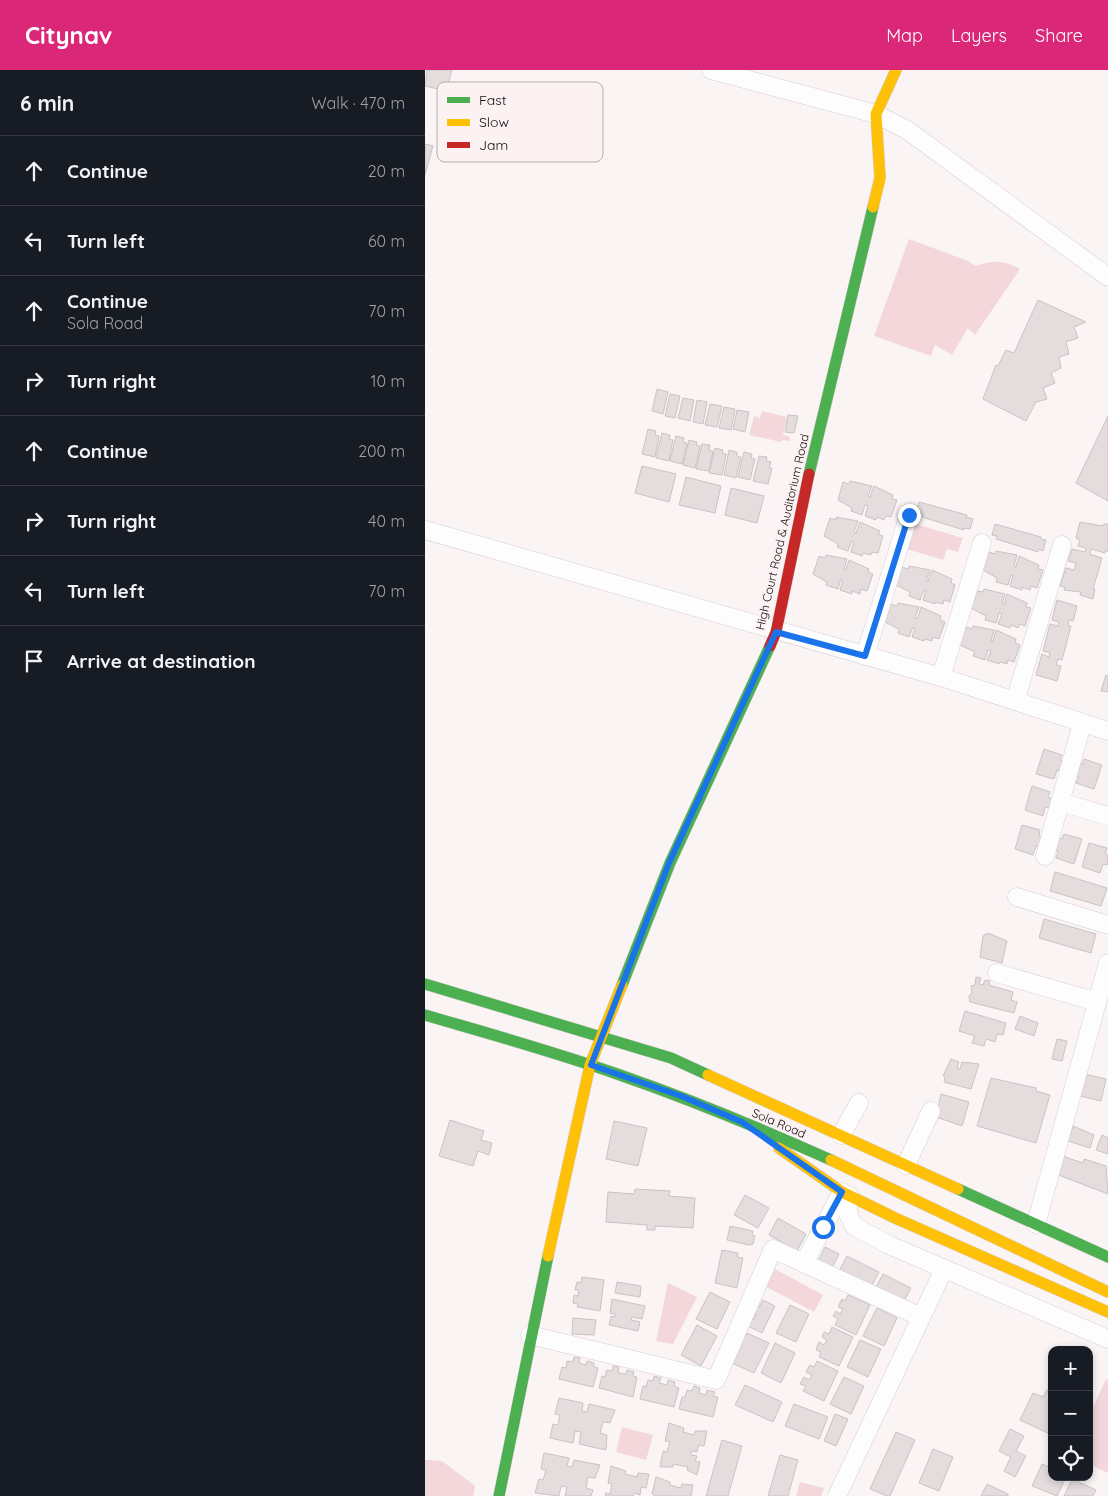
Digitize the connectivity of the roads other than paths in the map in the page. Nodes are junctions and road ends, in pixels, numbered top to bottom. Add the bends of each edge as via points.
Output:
1 (711, 70) edge
2 (896, 70) edge
3 (876, 114) junction
4 (1108, 277) edge
5 (909, 515) dead end
6 (425, 530) edge
7 (982, 543) dead end
8 (1062, 545) dead end
9 (776, 632) junction
10 (865, 656) junction
11 (941, 677) junction
12 (1015, 702) junction
13 (1082, 724) junction
14 (1108, 731) edge
15 (1060, 802) junction
16 (1108, 816) edge
17 (1045, 856) dead end
18 (1017, 897) dead end
19 (1108, 925) edge
20 (1108, 963) edge
21 (997, 973) dead end
22 (425, 984) edge
23 (1097, 1002) junction
24 (425, 1015) edge
25 (603, 1037) junction
26 (591, 1065) junction
27 (859, 1103) dead end
28 (931, 1111) dead end
29 (742, 1122) junction
30 (841, 1135) junction
31 (906, 1165) junction
32 (846, 1193) junction
33 (1036, 1224) junction
34 (1107, 1255) edge
35 (805, 1263) junction
36 (944, 1269) junction
37 (1108, 1292) edge
38 (1108, 1312) edge
39 (921, 1317) junction
40 (530, 1335) junction
41 (1108, 1339) edge
42 (499, 1496) edge
43 (837, 1496) edge

1 - 3 street
2 - 3 main road, High Court Road & Auditorium Road
3 - 4 street via 907,130
3 - 9 main road, High Court Road & Auditorium Road via 880,178 815,447
5 - 10 street
6 - 9 street
7 - 11 street
8 - 12 street
9 - 10 street
9 - 25 main road, High Court Road & Auditorium Road via 669,863
10 - 11 street
11 - 12 street
12 - 13 street
13 - 14 street
13 - 15 street
15 - 16 street
15 - 17 street
18 - 19 street
20 - 23 street
21 - 23 street
22 - 25 main road, Sola Road
23 - 33 street
24 - 26 main road, Sola Road
25 - 26 main road, High Court Road & Auditorium Road
25 - 30 main road, Sola Road via 671,1058
26 - 29 main road, Sola Road via 681,1096
26 - 40 main road, High Court Road & Auditorium Road
27 - 30 street
28 - 31 street
29 - 32 main road
29 - 37 main road, Sola Road via 787,1140
30 - 31 main road, Sola Road
31 - 33 main road, Sola Road
32 - 35 street
32 - 36 street via 847,1214 854,1226
32 - 38 main road
33 - 34 main road, Sola Road
35 - 39 street
35 - 40 street via 773,1249 716,1380
36 - 39 street
36 - 41 street
39 - 43 street
40 - 42 main road, High Court Road & Auditorium Road

